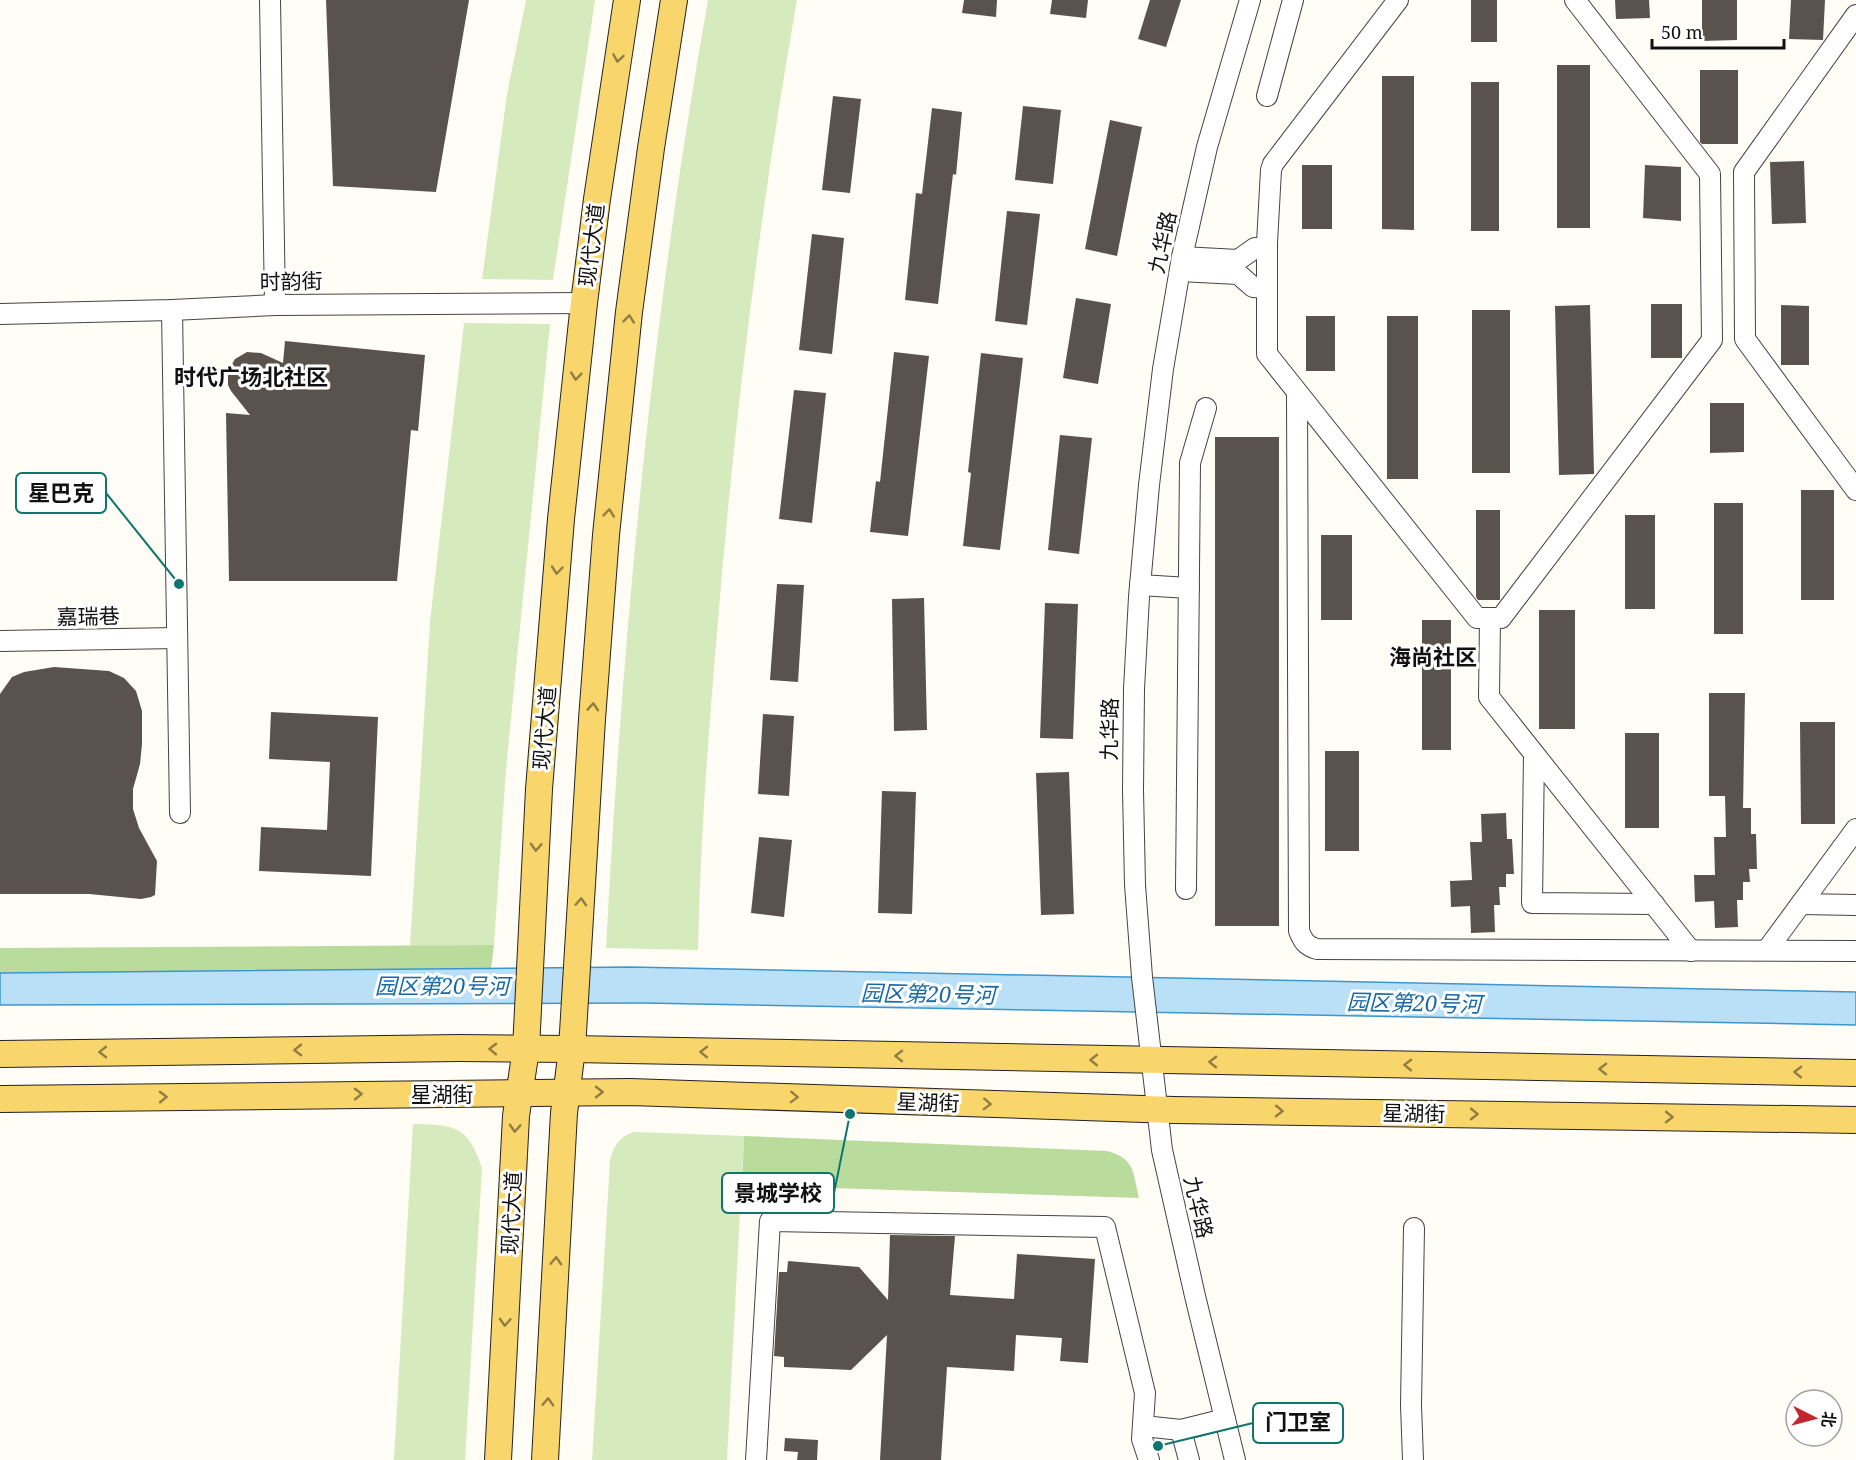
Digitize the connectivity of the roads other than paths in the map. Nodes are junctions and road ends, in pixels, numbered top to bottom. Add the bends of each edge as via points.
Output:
1 (270, 0) edge
2 (627, 0) edge
3 (674, 0) edge
4 (1250, 0) edge
5 (1293, 0) edge
6 (1398, 0) edge
7 (1575, 0) edge
8 (1856, 15) edge
9 (1267, 96) dead end
10 (1744, 172) junction
11 (1710, 174) junction
12 (1267, 249) junction
13 (1181, 264) junction
14 (1267, 288) junction
15 (584, 303) junction
16 (275, 305) junction
17 (172, 310) junction
18 (0, 314) edge
19 (1745, 339) junction
20 (1712, 340) junction
21 (1297, 393) junction
22 (1206, 408) dead end
23 (1856, 490) edge
24 (1140, 585) junction
25 (1189, 588) junction
26 (1490, 618) junction
27 (177, 638) junction
28 (0, 641) edge
29 (1534, 754) junction
30 (180, 813) dead end
31 (1856, 829) edge
32 (1186, 889) dead end
33 (1654, 904) junction
34 (1801, 904) junction
35 (1856, 905) edge
36 (1767, 950) junction
37 (1691, 951) junction
38 (1856, 951) edge
39 (526, 1049) junction
40 (572, 1049) junction
41 (0, 1054) edge
42 (1153, 1061) junction
43 (1856, 1073) edge
44 (519, 1092) junction
45 (567, 1092) junction
46 (0, 1099) edge
47 (1157, 1109) junction
48 (1856, 1120) edge
49 (1414, 1228) dead end
50 (1225, 1419) junction
51 (1143, 1426) junction
52 (1181, 1430) junction
53 (498, 1460) edge
54 (545, 1460) edge
55 (756, 1460) edge
56 (1149, 1460) edge
57 (1189, 1460) edge
58 (1236, 1460) edge
59 (1413, 1460) edge

1 - 16 street
2 -> 15 main road, 现代大道
40 -> 3 main road via 592,719 616,432 649,160
4 - 13 street, 九华路 via 1207,147
5 - 9 street
6 - 12 street via 1273,164
7 - 11 street
8 - 10 street
10 - 11 street
10 - 19 street
11 - 20 street
12 - 13 street via 1255,248 1238,260
12 - 14 street
13 - 14 street via 1238,274 1253,287
13 - 24 street, 九华路 via 1161,381
14 - 21 street via 1267,354
15 - 16 street, 时韵街
15 -> 39 main road, 现代大道 via 540,777
16 - 17 street, 时韵街
17 - 18 street, 时韵街
17 - 27 street
19 - 20 street
19 - 23 street
20 - 26 street via 1501,618
21 - 26 street via 1477,618
21 - 37 street via 1302,940 1317,949
22 - 25 street via 1190,463
24 - 25 street
24 - 42 street, 九华路 via 1134,689 1135,885
25 - 32 street
26 - 29 street via 1489,697
27 - 28 street, 嘉瑞巷
27 - 30 street
29 - 33 street
29 - 33 street via 1532,903
31 - 34 street
33 - 37 street
34 - 35 street
34 - 36 street
36 - 37 street
36 - 38 street
39 - 40 main road
39 -> 41 main road
39 - 44 main road, 现代大道
42 -> 40 main road
40 - 45 main road
43 -> 42 main road
42 - 47 street, 九华路
44 - 45 main road, 星湖街
46 -> 44 main road, 星湖街
44 -> 53 main road, 现代大道
45 -> 47 main road, 星湖街
54 -> 45 main road
47 -> 48 main road, 星湖街
47 - 50 street, 九华路 via 1165,1164
49 - 59 street
50 - 52 street
50 - 58 street, 九华路
51 - 52 street
51 - 55 street via 1146,1394 1105,1227 770,1221
51 - 56 street via 1142,1439
52 - 57 street

